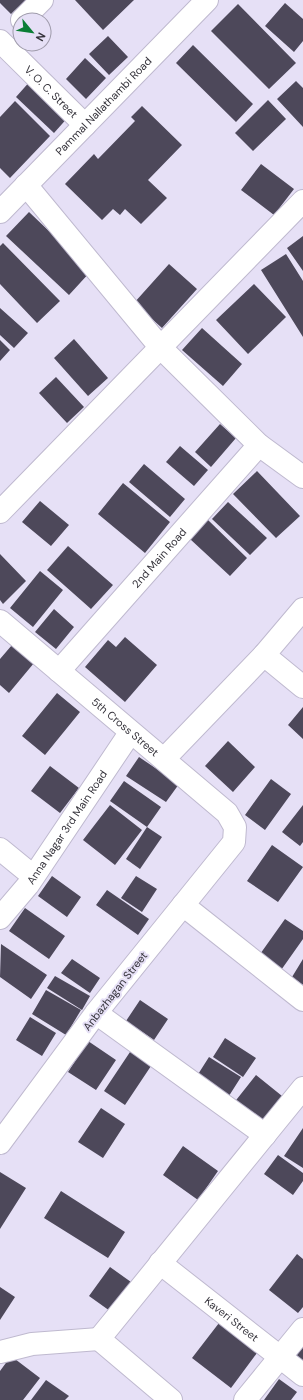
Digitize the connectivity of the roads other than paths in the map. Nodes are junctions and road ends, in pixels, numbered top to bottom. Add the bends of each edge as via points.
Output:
1 (42, 0) edge
2 (207, 0) edge
3 (30, 12) edge
4 (12, 30) edge
5 (0, 42) edge
6 (85, 125) junction
7 (26, 185) junction
8 (303, 201) edge
9 (0, 212) edge
10 (161, 348) junction
11 (259, 445) junction
12 (303, 477) edge
13 (0, 512) edge
14 (303, 609) edge
15 (0, 622) edge
16 (264, 655) junction
17 (60, 671) junction
18 (303, 687) edge
19 (130, 733) junction
20 (164, 759) junction
21 (234, 842) joint
22 (0, 849) edge
23 (33, 876) junction
24 (183, 905) junction
25 (0, 918) edge
26 (303, 1000) edge
27 (96, 1013) junction
28 (303, 1088) edge
29 (265, 1135) junction
30 (0, 1143) edge
31 (160, 1263) junction
32 (303, 1329) edge
33 (99, 1339) junction
34 (0, 1352) edge
35 (280, 1357) junction
36 (303, 1375) edge
37 (171, 1400) edge
38 (245, 1400) edge

1 - 3 street
2 - 6 street, Pammal Nallathambi Road
4 - 5 street
5 - 6 street, V. O. C. Street
6 - 7 street, Pammal Nallathambi Road
7 - 9 street, Pammal Nallathambi Road
7 - 10 street
8 - 10 street
10 - 11 street
10 - 13 street
11 - 12 street
11 - 17 street, 2nd Main Road
14 - 16 street
15 - 17 street, 5th Cross Street
16 - 18 street
16 - 20 street
17 - 19 street, 5th Cross Street
19 - 20 street, 5th Cross Street
19 - 23 street, Anna Nagar 3rd Main Road
20 - 21 street, 5th Cross Street via 227,813 234,827
21 - 24 street, Anbazhagan Street
22 - 23 street
23 - 25 street, Anna Nagar 3rd Main Road
24 - 26 street
24 - 27 street, Anbazhagan Street
27 - 29 street
27 - 30 street, Anbazhagan Street
28 - 29 street
29 - 31 street
31 - 33 street
31 - 35 street, Kaveri Street
32 - 35 street
33 - 34 street via 32,1344
33 - 37 street
35 - 36 street, Kaveri Street
35 - 38 street

